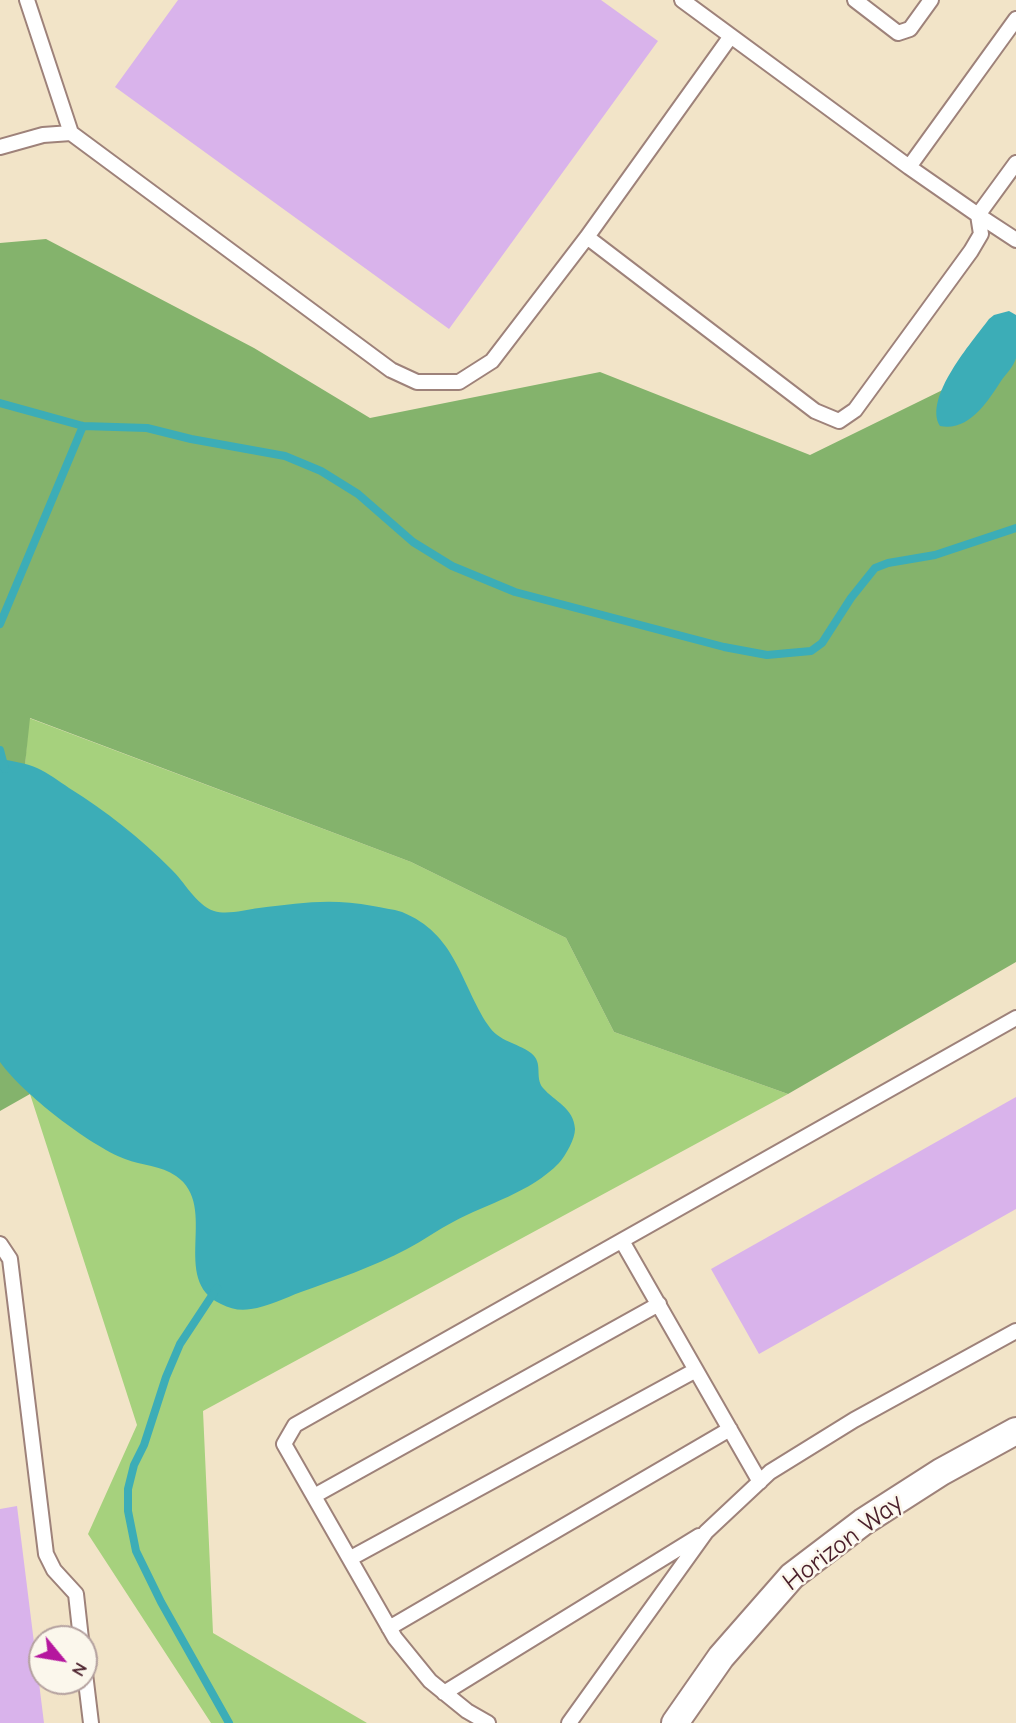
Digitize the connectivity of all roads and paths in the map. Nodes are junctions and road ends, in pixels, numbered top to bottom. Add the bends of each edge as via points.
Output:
1 (27, 0) edge
2 (682, 0) edge
3 (855, 0) edge
4 (931, 0) edge
5 (1016, 19) edge
6 (730, 36) junction
7 (71, 133) junction
8 (0, 148) edge
9 (1016, 163) edge
10 (909, 167) junction
11 (978, 215) junction
12 (586, 237) junction
13 (1016, 240) edge
14 (1016, 1018) edge
15 (622, 1241) junction
16 (0, 1244) edge
17 (659, 1304) junction
18 (1016, 1331) edge
19 (696, 1370) junction
20 (730, 1429) junction
21 (1016, 1431) edge
22 (760, 1482) junction
23 (314, 1496) junction
24 (706, 1532) junction
25 (351, 1558) junction
26 (79, 1625) edge
27 (389, 1628) junction
28 (444, 1693) junction
29 (88, 1695) edge
30 (91, 1723) edge
31 (488, 1723) edge
32 (569, 1723) edge
33 (675, 1723) edge

1 - 7 lane
2 - 6 lane
3 - 4 lane via 898,33 910,29
5 - 10 lane
6 - 10 lane
6 - 12 lane
7 - 8 lane via 43,135
7 - 12 lane via 391,370 417,382 459,382 492,361
9 - 11 lane
10 - 11 lane
11 - 12 lane via 981,233 971,251 855,410 839,421 814,411
11 - 13 lane
14 - 15 lane
15 - 17 lane
15 - 23 lane via 295,1425 284,1444
16 - 26 lane via 10,1259 46,1554 76,1594
17 - 19 lane
17 - 23 lane
18 - 22 lane via 854,1420
19 - 20 lane
19 - 25 lane
20 - 22 lane
20 - 27 lane
21 - 33 street, Horizon Way via 863,1522 792,1576 721,1657
22 - 24 lane
23 - 25 lane
24 - 28 lane
24 - 32 lane
25 - 27 lane
27 - 28 lane
28 - 31 lane
29 - 30 lane

